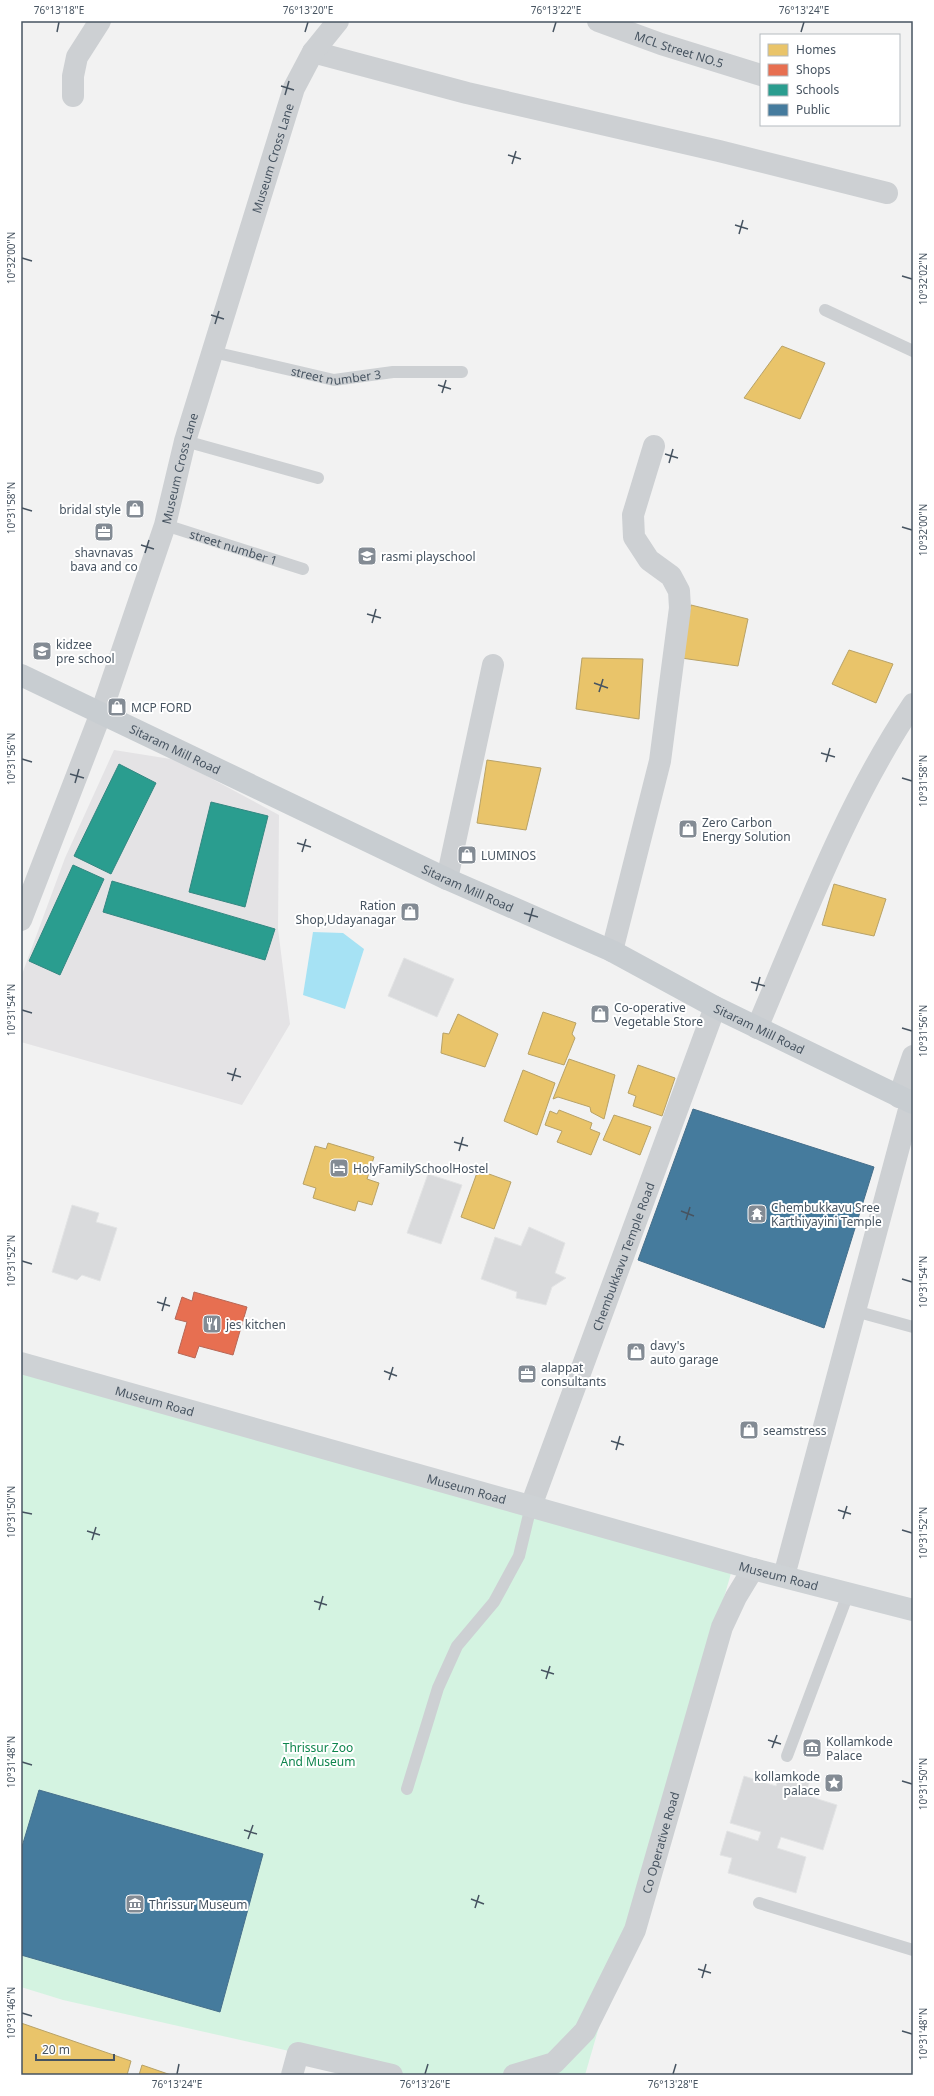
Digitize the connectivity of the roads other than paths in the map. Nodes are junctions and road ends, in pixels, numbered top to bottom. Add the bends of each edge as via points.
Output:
1 (100, 21) edge
2 (338, 21) edge
3 (598, 21) edge
4 (313, 52) junction
5 (760, 75) edge
6 (73, 96) dead end
7 (886, 193) dead end
8 (825, 310) dead end
9 (913, 351) edge
10 (213, 352) junction
11 (462, 372) dead end
12 (185, 441) junction
13 (654, 446) dead end
14 (318, 478) dead end
15 (165, 524) junction
16 (303, 568) dead end
17 (493, 665) dead end
18 (21, 675) edge
19 (913, 704) edge
20 (101, 713) junction
21 (447, 879) junction
22 (21, 920) edge
23 (612, 951) junction
24 (715, 1007) junction
25 (757, 1028) junction
26 (913, 1056) edge
27 (908, 1100) edge
28 (855, 1311) junction
29 (913, 1327) edge
30 (21, 1363) edge
31 (531, 1506) junction
32 (753, 1569) junction
33 (784, 1576) junction
34 (848, 1594) junction
35 (913, 1610) edge
36 (787, 1756) dead end
37 (407, 1789) dead end
38 (759, 1903) dead end
39 (913, 1950) edge
40 (292, 2075) edge
41 (392, 2075) edge
42 (514, 2075) edge

1 - 6 street via 77,56
2 - 4 street, Museum Cross Lane
3 - 5 street, MCL Street NO.5 via 661,44
4 - 7 street via 468,93
4 - 10 street, Museum Cross Lane via 294,88
8 - 9 lane
10 - 11 lane, street number 3 via 334,380 393,372
10 - 12 street, Museum Cross Lane
12 - 14 lane
12 - 15 street, Museum Cross Lane
13 - 23 street via 633,515 634,537 649,560 672,576 679,591 680,608 660,761
15 - 16 lane, street number 1
15 - 20 street, Museum Cross Lane
17 - 21 street
18 - 20 main road, Sitaram Mill Road
19 - 25 street via 888,741 838,838
20 - 21 main road, Sitaram Mill Road
20 - 22 street, Museum Cross Lane
21 - 23 main road, Sitaram Mill Road
23 - 24 main road, Sitaram Mill Road
24 - 25 main road, Sitaram Mill Road
24 - 31 street, Chembukkavu Temple Road
25 - 27 main road, Sitaram Mill Road
26 - 27 street
27 - 28 street
28 - 29 lane
28 - 33 street
30 - 31 main road, Museum Road
31 - 32 main road, Museum Road
31 - 37 lane via 519,1556 494,1602 457,1646 438,1688
32 - 33 main road, Museum Road
32 - 42 street, Co Operative Road via 722,1627 635,1930 585,2031 554,2063
33 - 34 main road, Museum Road
34 - 35 main road, Museum Road
34 - 36 lane
38 - 39 lane
40 - 41 street via 298,2053

